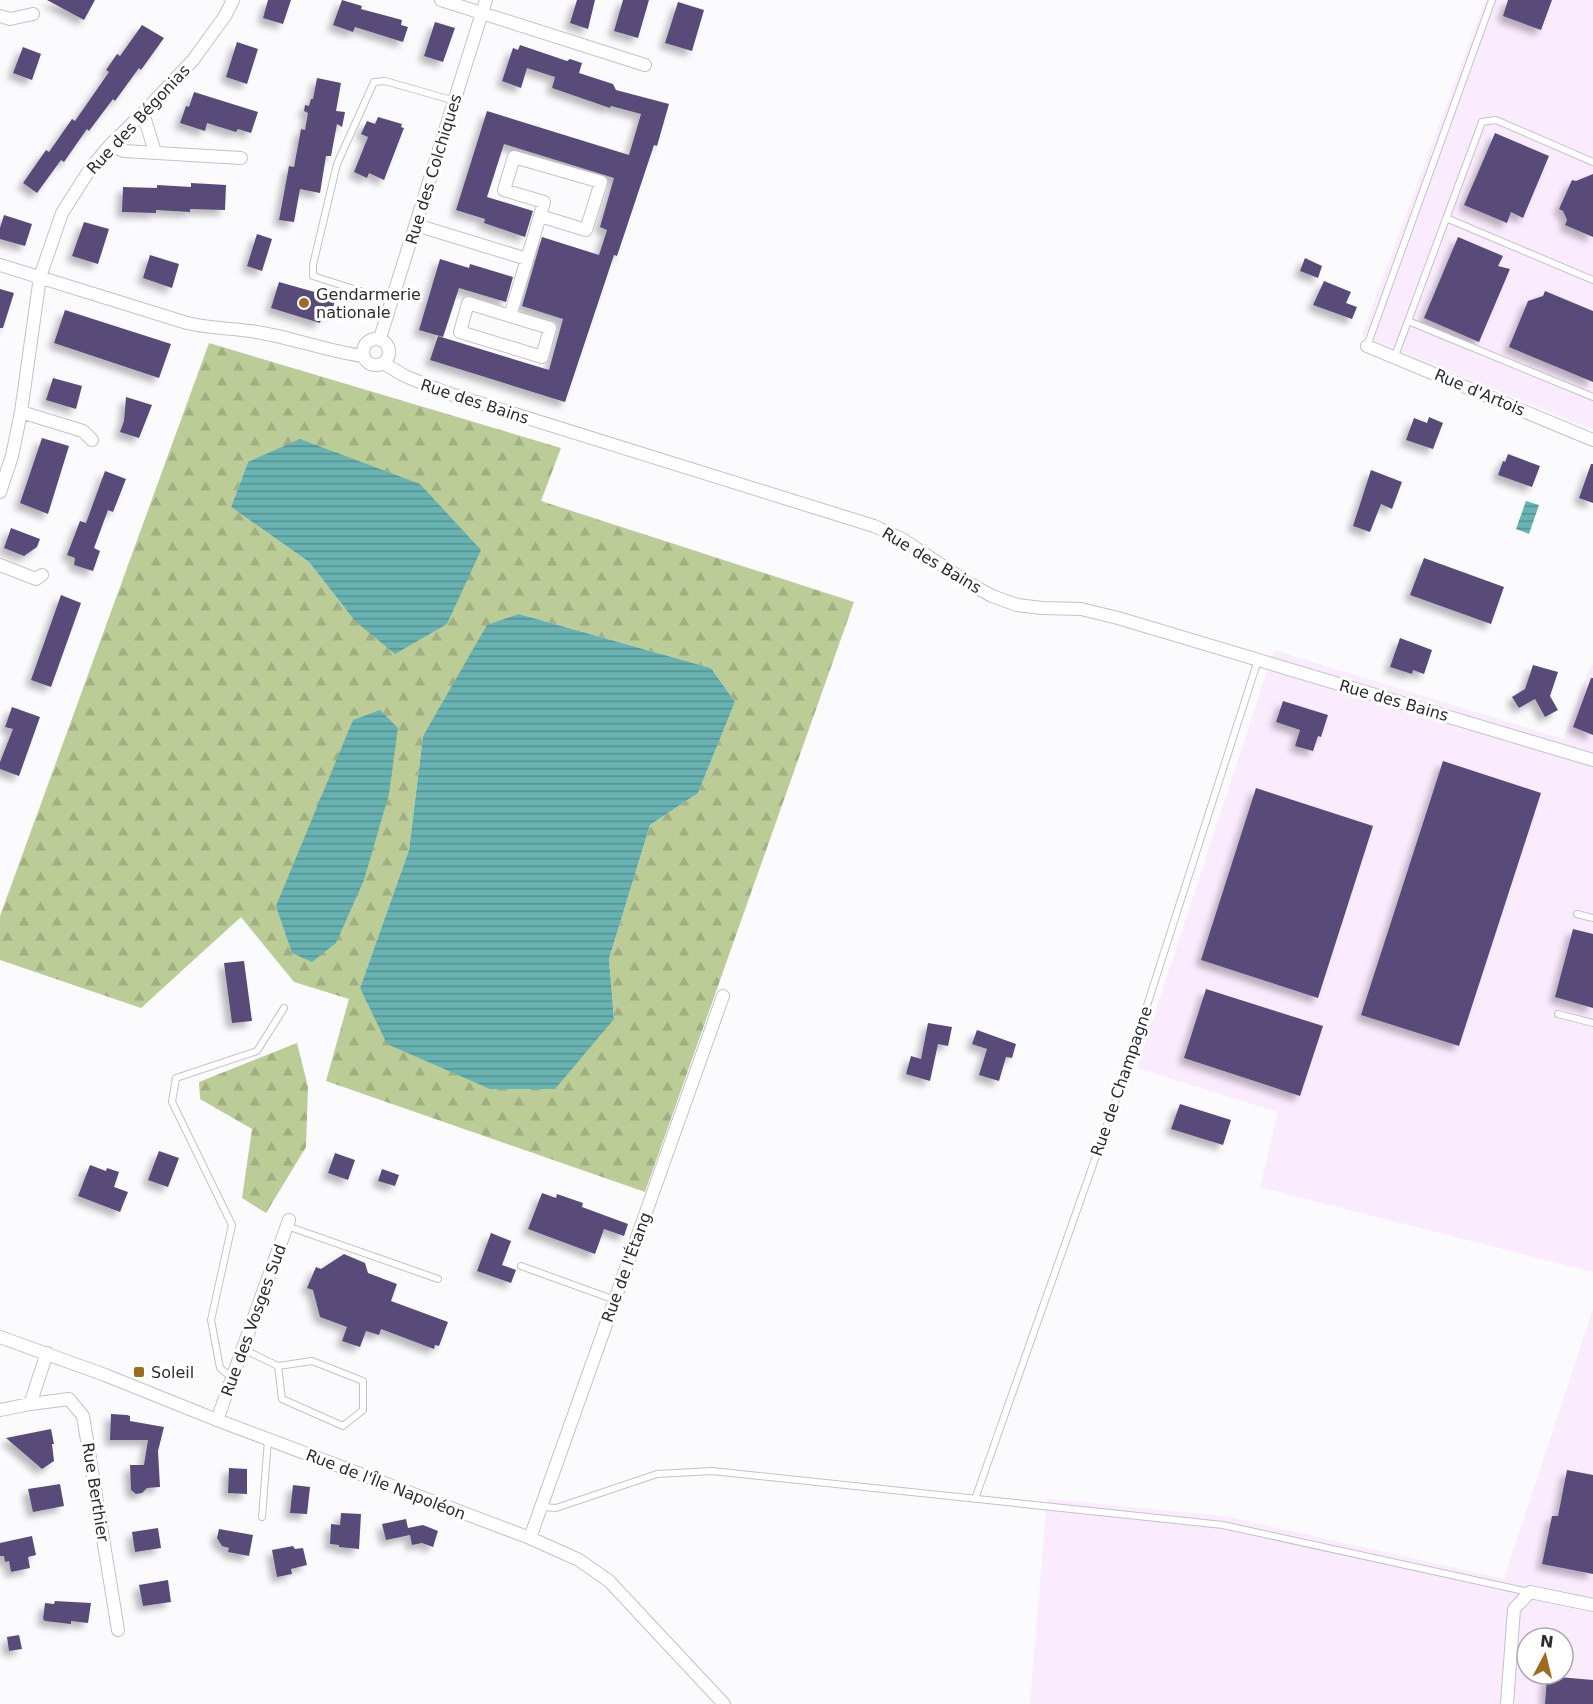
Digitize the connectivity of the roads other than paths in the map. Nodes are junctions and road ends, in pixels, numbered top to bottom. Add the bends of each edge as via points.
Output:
1 (233, 0) edge
2 (441, 0) edge
3 (486, 0) edge
4 (1492, 0) edge
5 (481, 13) junction
6 (33, 14) dead end
7 (0, 16) edge
8 (645, 65) dead end
9 (455, 101) junction
10 (143, 113) junction
11 (110, 145) junction
12 (155, 152) junction
13 (242, 158) dead end
14 (1593, 162) edge
15 (540, 216) junction
16 (1446, 218) junction
17 (416, 225) junction
18 (527, 259) junction
19 (0, 265) edge
20 (40, 277) junction
21 (1593, 280) edge
22 (392, 302) junction
23 (510, 316) junction
24 (1408, 321) junction
25 (380, 338) junction
26 (1367, 346) joint
27 (363, 356) junction
28 (1395, 356) junction
29 (383, 363) junction
30 (1593, 398) edge
31 (21, 412) junction
32 (1593, 440) edge
33 (92, 441) dead end
34 (0, 492) edge
35 (0, 565) edge
36 (42, 575) dead end
37 (1258, 660) junction
38 (1593, 760) edge
39 (1577, 914) dead end
40 (1593, 918) edge
41 (723, 996) dead end
42 (284, 1008) dead end
43 (1558, 1014) dead end
44 (1593, 1023) edge
45 (288, 1223) joint
46 (521, 1266) dead end
47 (438, 1279) dead end
48 (615, 1300) junction
49 (0, 1337) edge
50 (243, 1348) junction
51 (47, 1353) junction
52 (278, 1366) junction
53 (232, 1378) junction
54 (30, 1404) junction
55 (0, 1410) edge
56 (216, 1420) junction
57 (268, 1439) junction
58 (975, 1499) junction
59 (541, 1507) junction
60 (262, 1517) dead end
61 (530, 1538) junction
62 (1530, 1592) junction
63 (1593, 1605) edge
64 (118, 1630) dead end
65 (724, 1704) edge
66 (1507, 1704) edge

1 - 10 street, Rue des Bégonias via 193,60
2 - 5 street
3 - 5 street, Rue des Colchiques
4 - 26 lane
5 - 8 street
5 - 9 street, Rue des Colchiques
6 - 7 street via 10,19
9 - 17 street, Rue des Colchiques
9 - 22 lane via 385,81 374,82 338,164 313,276
10 - 11 street, Rue des Bégonias
10 - 12 street
11 - 12 street via 124,151
11 - 20 street, Rue des Bégonias via 62,213
12 - 13 street
14 - 16 lane via 1496,120 1482,122
15 - 15 street via 544,202 504,190 514,156 601,182 586,230
15 - 18 street
16 - 21 lane
16 - 24 lane
17 - 18 street
17 - 22 street, Rue des Colchiques
18 - 23 street
19 - 20 street
20 - 27 street via 187,323 263,333
20 - 31 street, Rue des Bégonias
22 - 25 street, Rue des Colchiques
23 - 23 street via 550,328 542,357 460,332 468,303
24 - 28 lane
24 - 30 lane
25 - 27 street via 368,342
25 - 29 street via 389,353
26 - 28 street, Rue d'Artois
27 - 29 street via 369,364
28 - 32 street, Rue d'Artois
29 - 37 street, Rue des Bains via 444,392 874,526 902,538 970,584 1000,599 1034,607 1081,609
31 - 33 street via 83,432
31 - 34 street, Rue des Bégonias
35 - 36 street via 36,579
37 - 38 street, Rue des Bains
37 - 58 lane, Rue de Champagne via 1125,1074
39 - 40 lane
41 - 48 street, Rue de l'Étang
42 - 53 lane via 258,1050 176,1078 172,1101 232,1225 211,1320 220,1368
43 - 44 lane
45 - 47 lane
45 - 50 street, Rue des Vosges Sud
46 - 48 lane
48 - 59 street, Rue de l'Étang
49 - 51 street, Rue de l'Île Napoléon
50 - 52 lane
50 - 53 street, Rue des Vosges Sud
51 - 54 street
51 - 56 street, Rue de l'Île Napoléon
52 - 52 lane via 312,1361 363,1381 363,1410 343,1426 282,1400
53 - 56 street, Rue des Vosges Sud
54 - 55 street, Rue Berthier
54 - 64 street, Rue Berthier via 69,1399 83,1416
56 - 57 street, Rue de l'Île Napoléon
57 - 60 lane
57 - 61 street, Rue de l'Île Napoléon
58 - 59 lane via 712,1471 657,1474 556,1508
58 - 62 lane via 1223,1525
59 - 61 street, Rue de l'Étang
61 - 65 street, Rue de l'Île Napoléon via 579,1560 609,1581
62 - 63 street
62 - 66 street via 1514,1609

